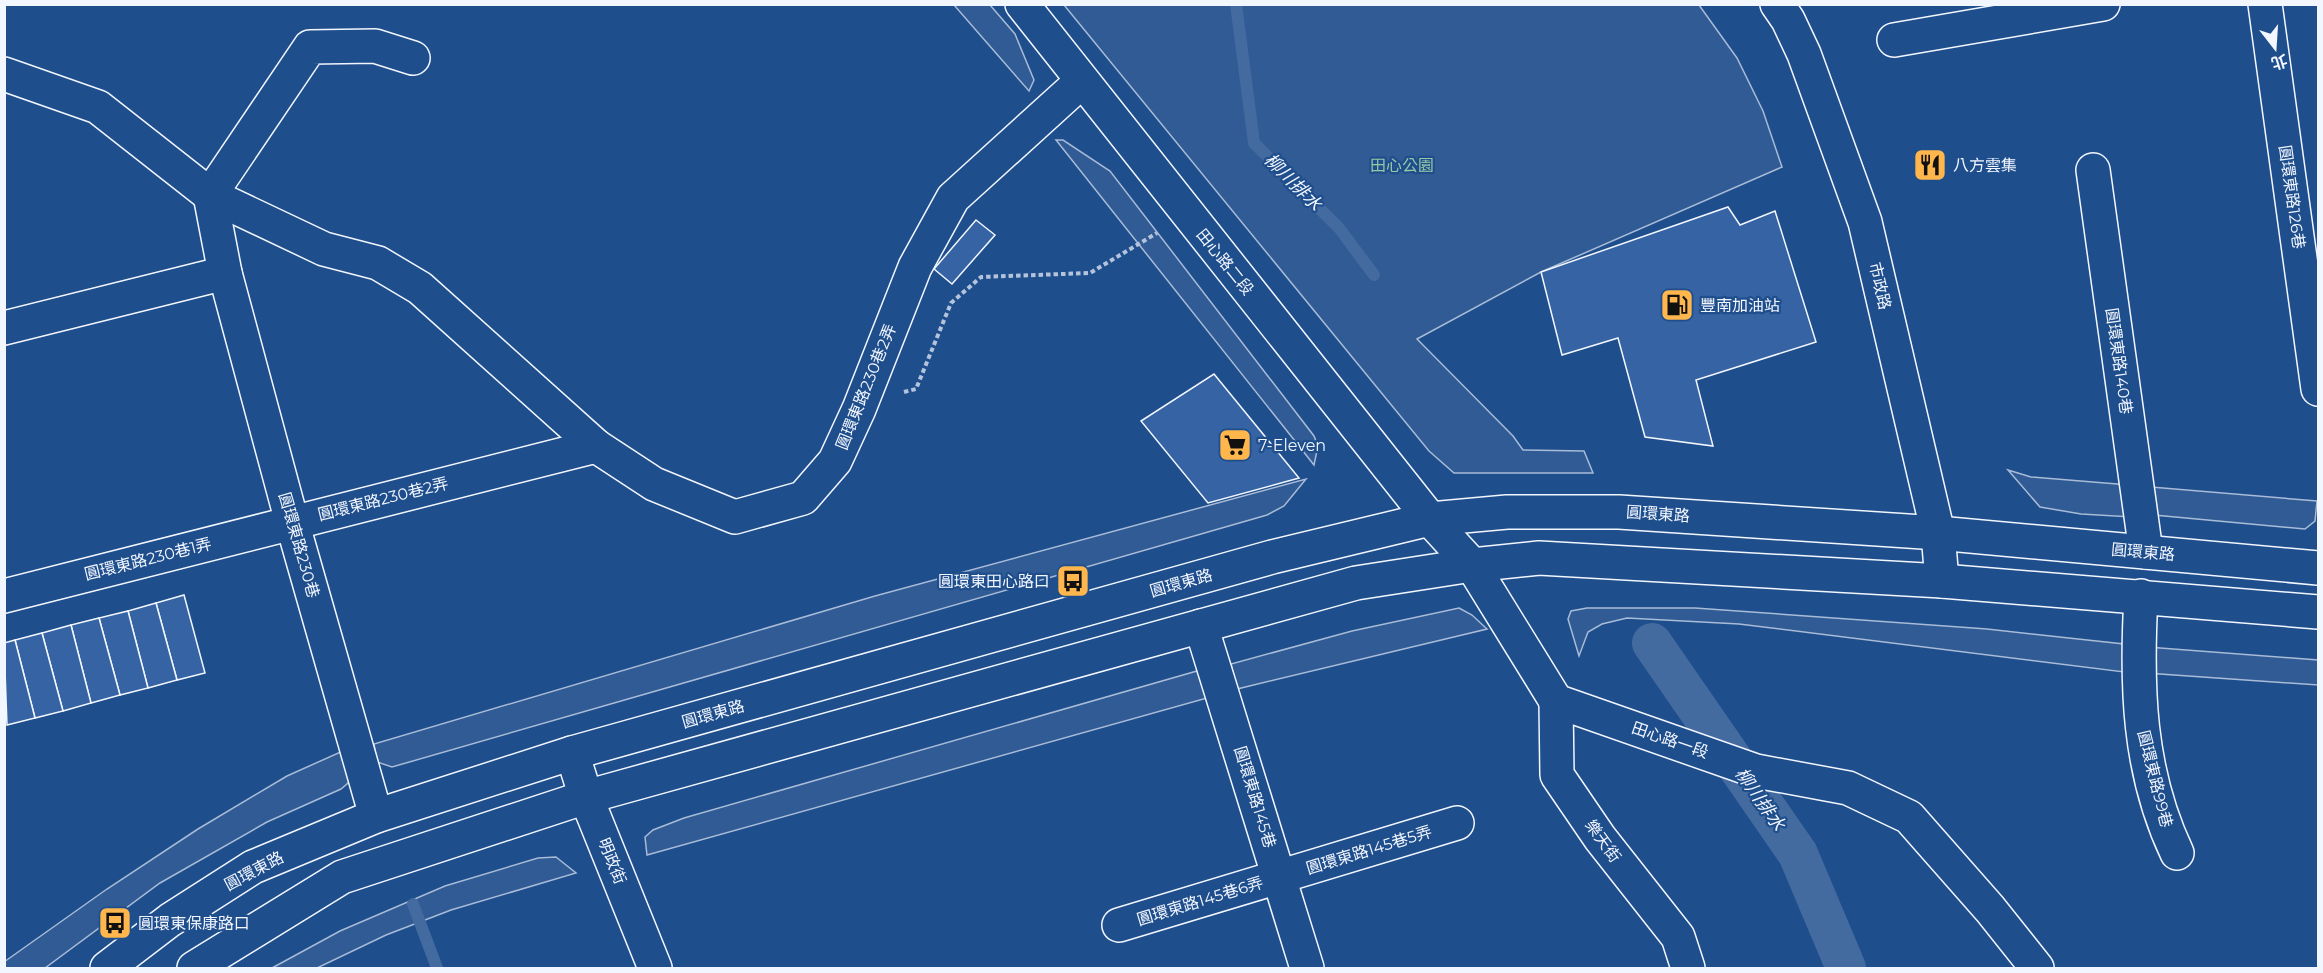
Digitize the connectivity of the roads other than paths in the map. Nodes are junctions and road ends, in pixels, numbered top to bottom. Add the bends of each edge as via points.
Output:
1 (1022, 4) edge
2 (1777, 4) edge
3 (2103, 4) edge
4 (2265, 4) edge
5 (1894, 40) dead end
6 (412, 58) dead end
7 (4, 74) edge
8 (1082, 81) junction
9 (2093, 170) dead end
10 (210, 195) junction
11 (225, 273) junction
12 (4, 328) edge
13 (2319, 389) edge
14 (596, 446) junction
15 (1430, 519) junction
16 (292, 522) junction
17 (1938, 533) junction
18 (2146, 552) junction
19 (1472, 565) junction
20 (2319, 568) edge
21 (1942, 581) junction
22 (4, 596) edge
23 (2141, 596) junction
24 (2319, 612) edge
25 (1202, 627) junction
26 (1556, 701) junction
27 (572, 753) junction
28 (586, 796) junction
29 (376, 816) junction
30 (1457, 823) dead end
31 (2177, 853) dead end
32 (1280, 876) junction
33 (1119, 925) dead end
34 (107, 969) edge
35 (194, 969) edge
36 (655, 969) edge
37 (1307, 969) edge
38 (1688, 969) edge
39 (2037, 969) edge

1 - 8 main road, 田心路二段
2 - 17 main road, 市政路 via 1804,54 1865,222
3 - 5 main road
4 - 13 main road, 圓環東路126巷
6 - 10 main road via 375,46 310,47
7 - 10 main road via 98,107
8 - 14 main road, 圓環東路230巷2弄 via 953,198 915,267 835,461 803,498 735,518 654,484
8 - 15 main road, 田心路二段
9 - 18 main road, 圓環東路140巷
10 - 11 main road, 圓環東路230巷
10 - 14 main road via 324,249 378,264 420,288
11 - 12 main road
11 - 16 main road, 圓環東路230巷
14 - 16 main road, 圓環東路230巷2弄
15 - 17 main road, 圓環東路 via 1507,512 1619,512
15 - 19 main road
15 - 27 main road, 圓環東路 via 1272,557
16 - 22 main road, 圓環東路230巷1弄
16 - 29 main road, 圓環東路230巷
17 - 18 main road, 圓環東路
17 - 21 main road, 市政路
18 - 20 main road, 圓環東路
19 - 21 main road via 1539,558
19 - 25 main road via 1356,583
19 - 26 main road
21 - 23 main road
23 - 24 main road
23 - 31 main road, 圓環東路99巷 via 2137,673 2142,738 2161,820
25 - 28 main road
25 - 32 main road, 圓環東路145巷
26 - 38 main road, 樂天街 via 1557,775 1600,838 1678,938
26 - 39 main road, 田心路一段 via 1756,771 1848,788 1909,817
27 - 28 main road, 明政街
27 - 29 main road, 圓環東路
28 - 35 main road via 342,877
28 - 36 main road, 明政街
29 - 34 main road, 圓環東路 via 253,867 170,920
30 - 32 main road, 圓環東路145巷5弄
32 - 33 main road, 圓環東路145巷6弄
32 - 37 main road, 圓環東路145巷

